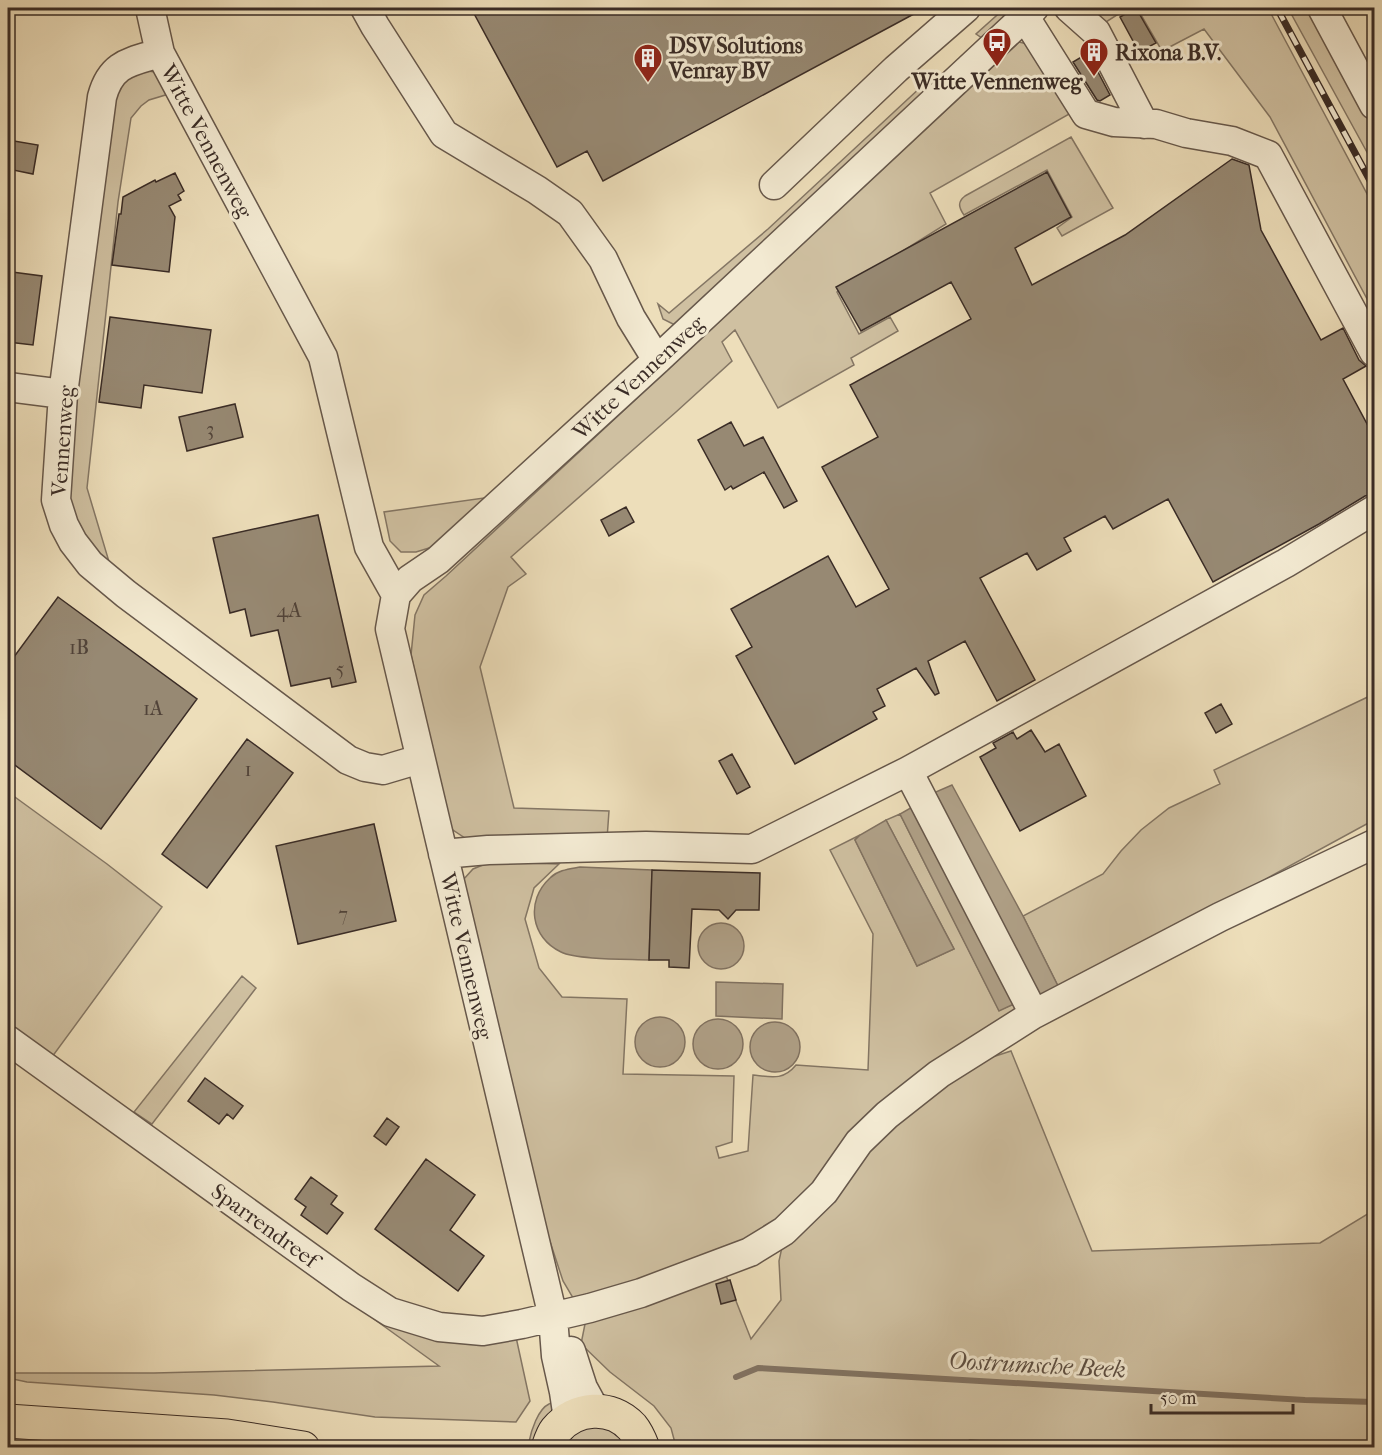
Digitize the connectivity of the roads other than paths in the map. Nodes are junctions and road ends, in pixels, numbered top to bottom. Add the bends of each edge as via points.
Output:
1 (150, 8) edge
2 (365, 8) edge
3 (966, 8) edge
4 (1069, 8) edge
5 (1322, 8) edge
6 (1030, 12) edge
7 (160, 53) junction
8 (1374, 105) edge
9 (1144, 124) junction
10 (774, 185) dead end
11 (1374, 352) edge
12 (657, 360) junction
13 (8, 387) edge
14 (63, 394) junction
15 (1374, 510) edge
16 (396, 595) junction
17 (420, 759) junction
18 (908, 771) junction
19 (1374, 844) edge
20 (443, 854) junction
21 (1034, 1014) junction
22 (8, 1040) edge
23 (553, 1317) junction
24 (582, 1415) junction
25 (8, 1420) edge
26 (546, 1447) edge
27 (303, 1448) edge
28 (643, 1448) edge

1 - 7 street, Witte Vennenweg
2 - 12 street via 444,134 570,213 603,259 631,318
3 - 10 street
4 - 9 street via 1096,32
5 - 8 street
6 - 9 street via 1086,114 1114,122
6 - 12 street, Witte Vennenweg
7 - 14 street, Vennenweg via 128,63 113,72 105,84
7 - 16 street, Witte Vennenweg via 323,357 369,547
9 - 11 street via 1232,141 1268,155
12 - 16 street, Witte Vennenweg
13 - 14 street
14 - 17 street, Vennenweg via 56,500 73,542 90,564 348,760 383,770
15 - 18 street via 1286,563
16 - 17 street, Witte Vennenweg via 390,629
17 - 20 street, Witte Vennenweg
18 - 20 street via 752,849 646,846
18 - 21 street
19 - 21 street via 1220,917
20 - 23 street, Witte Vennenweg
21 - 23 street via 939,1074 887,1114 859,1142 824,1192 784,1231 750,1252 641,1293
22 - 23 street, Sparrendreef via 390,1312 439,1327 483,1330
23 - 24 street, Witte Vennenweg via 564,1392
24 - 26 main road via 555,1431
24 - 28 main road via 608,1412 620,1417 630,1425
25 - 27 main road via 227,1436

